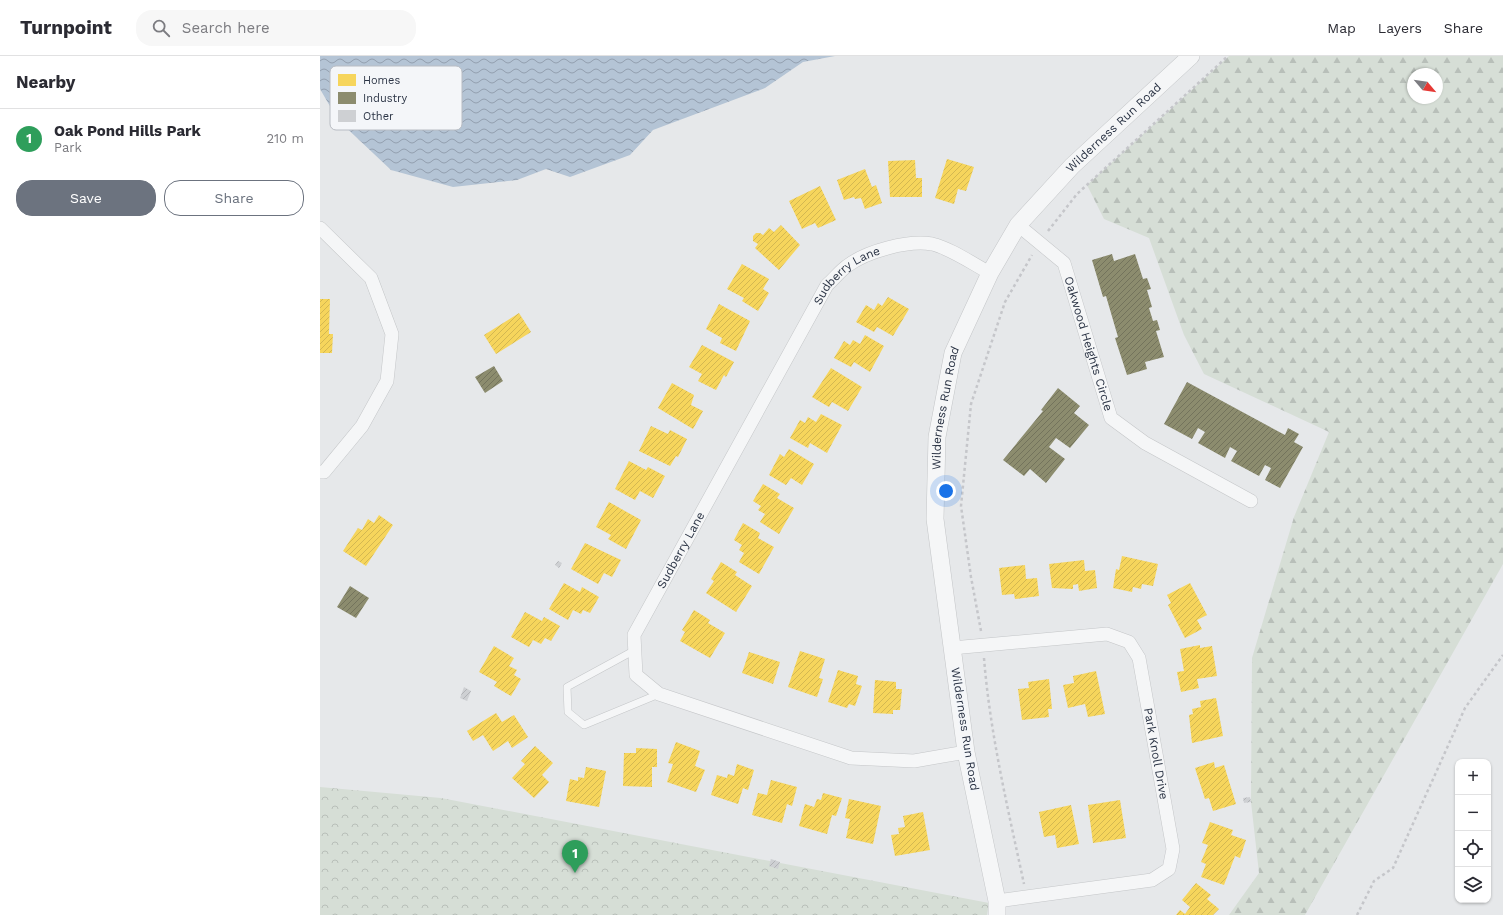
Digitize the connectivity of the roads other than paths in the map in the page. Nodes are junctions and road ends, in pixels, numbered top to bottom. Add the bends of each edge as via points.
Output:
1 (1191, 56) edge
2 (1018, 225) junction
3 (320, 228) edge
4 (990, 273) junction
5 (320, 472) edge
6 (1251, 502) dead end
7 (952, 648) junction
8 (635, 650) junction
9 (659, 694) junction
10 (966, 752) junction
11 (997, 908) edge

1 - 2 street, Wilderness Run Road via 1072,166
2 - 4 street, Wilderness Run Road
2 - 6 street, Oakwood Heights Circle via 1064,263 1111,418 1145,443
3 - 5 street via 372,278 392,334 388,381 362,426 324,472
4 - 7 street, Wilderness Run Road via 952,353 937,437 935,519
4 - 8 street, Sudberry Lane via 934,244 915,243 889,248 864,257 848,266 827,285 634,635
7 - 10 street, Wilderness Run Road
7 - 11 street, Park Knoll Drive via 1107,634 1129,642 1139,658 1173,849 1169,868 1152,880 1027,897
8 - 9 street, Sudberry Lane via 636,675
8 - 9 lane via 567,687 568,712 584,726
9 - 10 street, Sudberry Lane via 851,758 914,761
10 - 11 street, Wilderness Run Road

